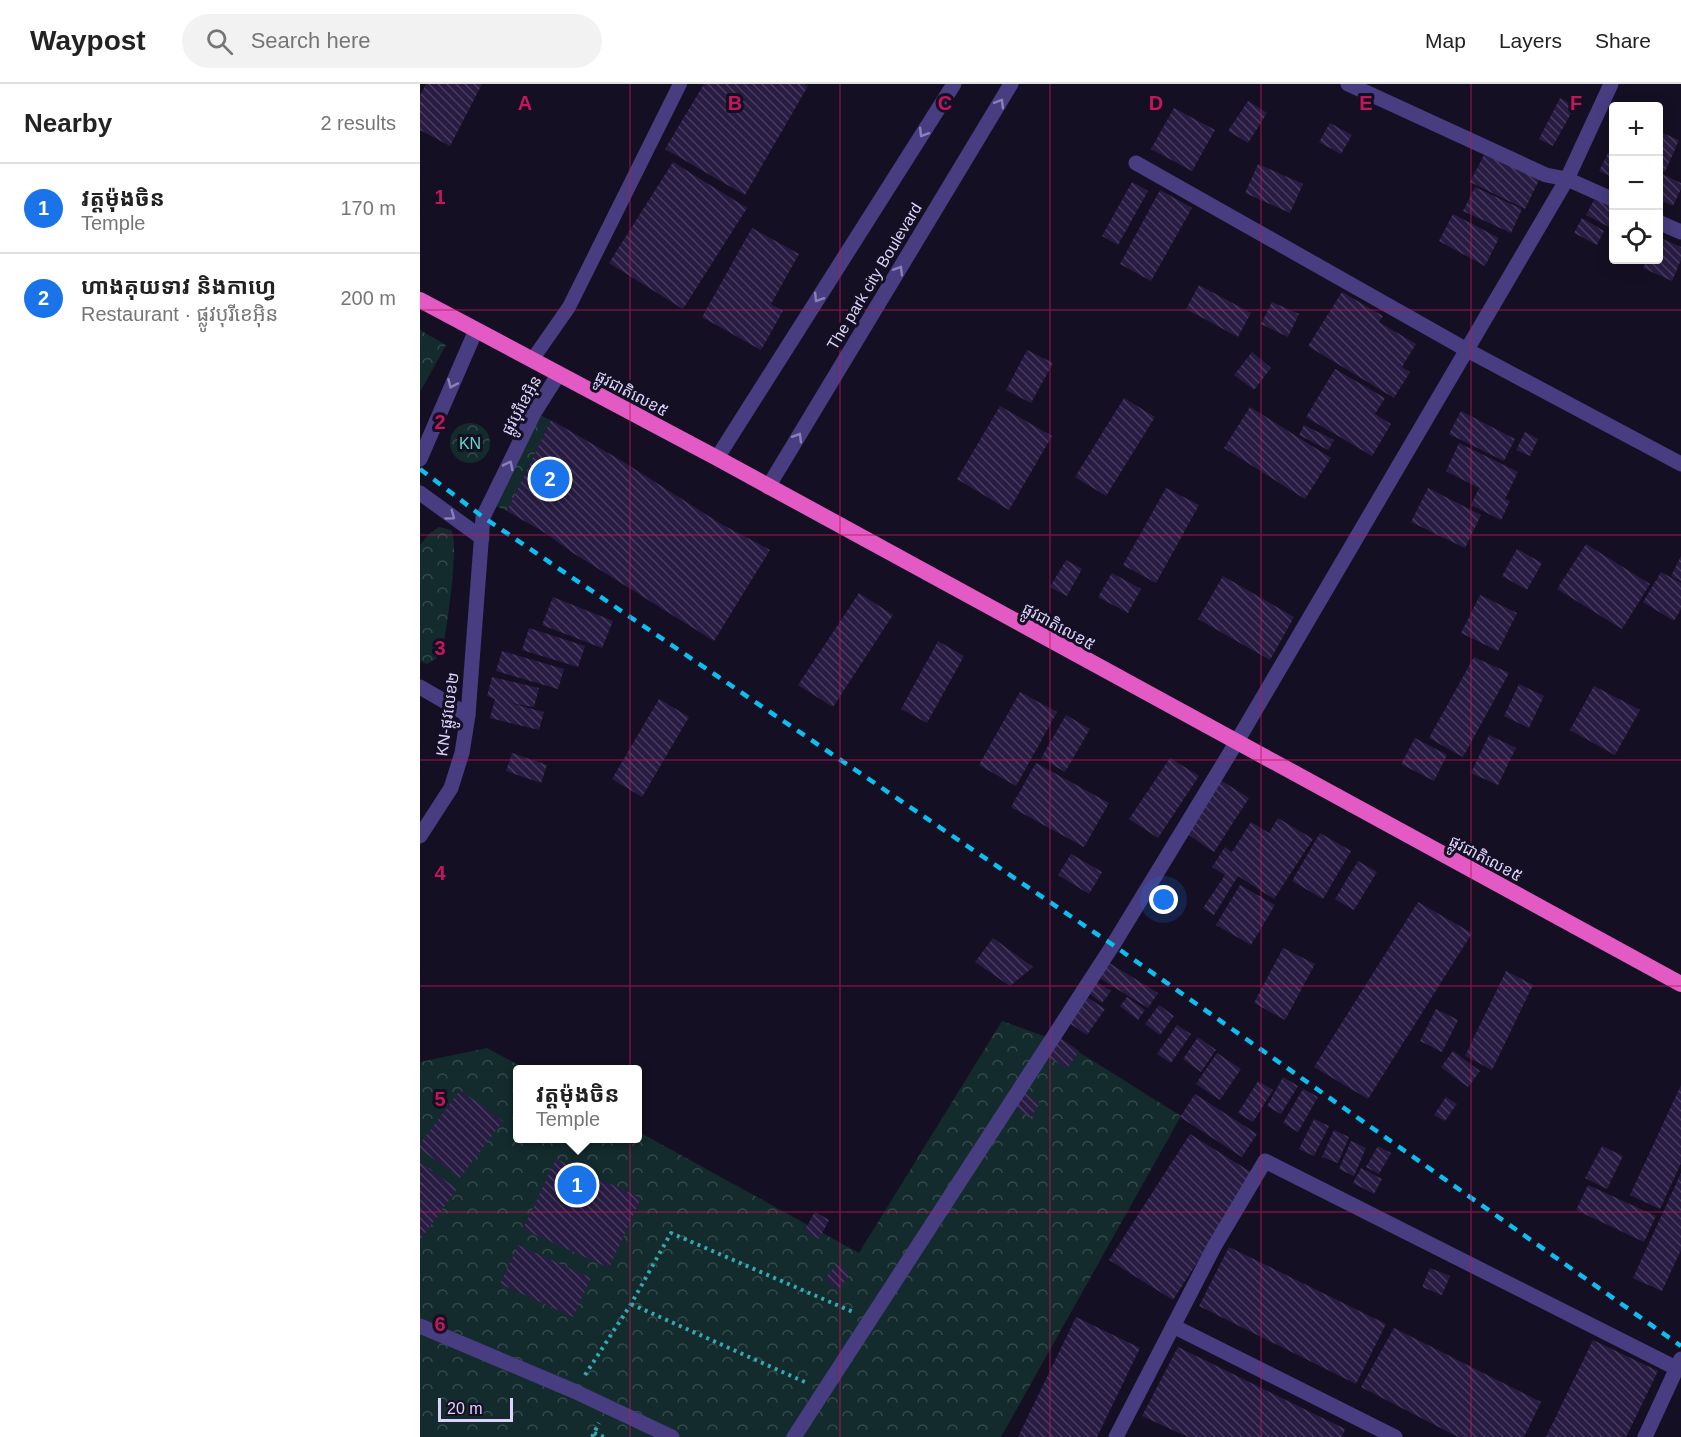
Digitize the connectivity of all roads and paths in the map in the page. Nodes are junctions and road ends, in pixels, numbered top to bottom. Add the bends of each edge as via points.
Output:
1 (680, 84) edge
2 (954, 84) edge
3 (1011, 84) edge
4 (1348, 84) edge
5 (1611, 84) edge
6 (1136, 163) dead end
7 (1567, 179) junction
8 (1609, 198) edge
9 (1663, 224) edge
10 (1681, 232) edge
11 (420, 300) edge
12 (476, 330) junction
13 (1467, 350) junction
14 (532, 360) junction
15 (558, 375) junction
16 (717, 458) junction
17 (420, 459) edge
18 (1681, 464) edge
19 (768, 487) junction
20 (420, 493) edge
21 (483, 517) joint
22 (482, 538) junction
23 (420, 687) edge
24 (468, 715) junction
25 (1236, 742) junction
26 (420, 836) edge
27 (1681, 984) edge
28 (631, 1304) junction
29 (870, 1320) junction
30 (420, 1326) edge
31 (1173, 1326) junction
32 (1679, 1363) edge
33 (824, 1391) junction
34 (574, 1392) junction
35 (594, 1433) dead end
36 (604, 1437) edge
37 (672, 1437) edge
38 (794, 1437) edge
39 (1116, 1437) edge
40 (1395, 1437) edge
41 (1645, 1437) edge

1 - 14 lane via 569,307
2 -> 16 street, The park city Boulevard
19 -> 3 street, The park city Boulevard
4 - 7 street via 1546,176
5 - 7 street
6 - 13 street
7 - 8 street
7 - 13 street
9 - 10 street
11 - 12 highway, ផ្លូវជាតិលេខ៥
12 - 14 highway, ផ្លូវជាតិលេខ៥
12 -> 17 street
13 - 18 street
13 - 25 street
14 - 15 highway, ផ្លូវជាតិលេខ៥
15 - 16 highway, ផ្លូវជាតិលេខ៥
21 -> 15 street, ផ្លូវបុរីខេអ៊ិន via 534,413
16 - 19 highway, ផ្លូវជាតិលេខ៥
19 - 25 highway, ផ្លូវជាតិលេខ៥
20 -> 22 street
21 - 22 street, KN-ផ្លូវលេខ២
22 - 24 street, KN-ផ្លូវលេខ២
23 - 24 street
24 - 26 street, KN-ផ្លូវលេខ២ via 451,788
25 - 27 highway, ផ្លូវជាតិលេខ៥
25 - 29 street via 1113,945
28 - 29 path via 671,1233
28 - 33 path
28 - 34 path
29 - 33 street
30 - 34 street
31 - 32 street via 1265,1161
31 - 39 street
31 - 40 street
32 - 41 street
33 - 38 street
34 - 37 street
35 - 36 path

